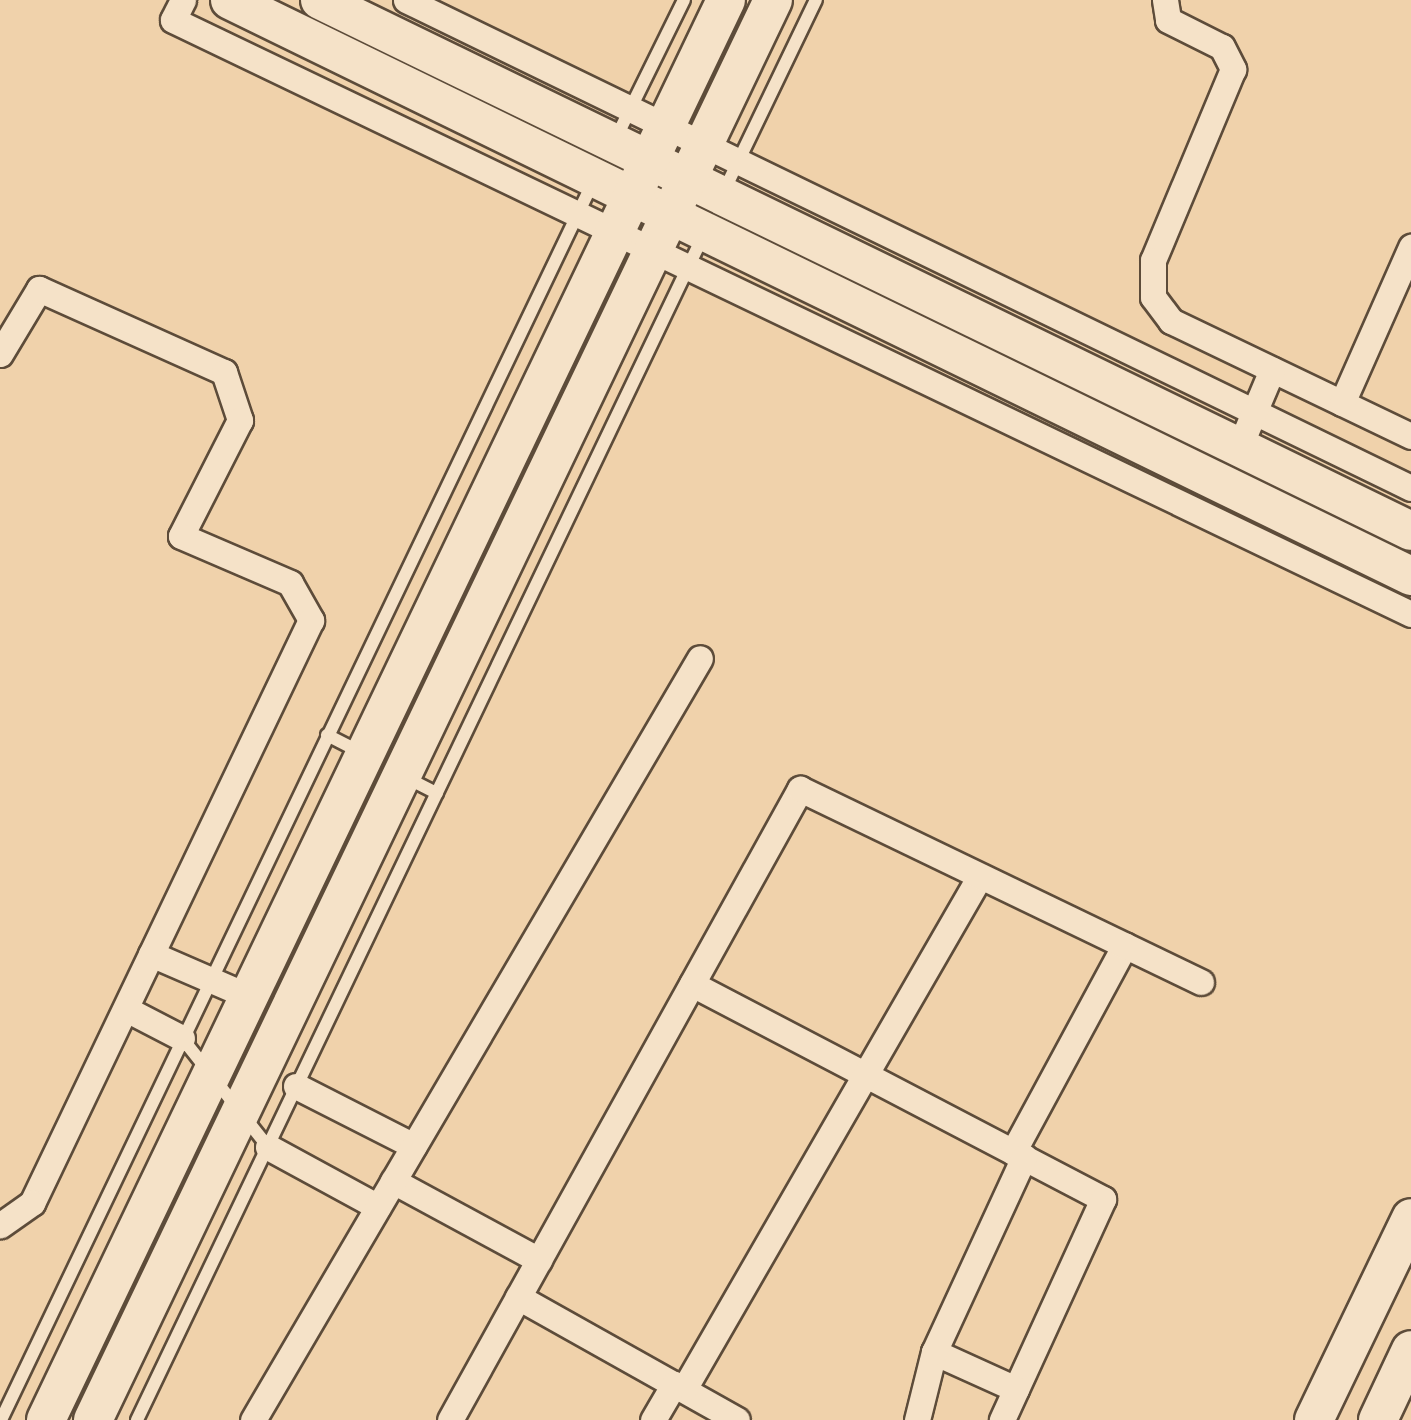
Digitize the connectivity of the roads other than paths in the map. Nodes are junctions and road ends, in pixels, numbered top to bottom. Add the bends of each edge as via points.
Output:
1 (230, 0) edge
2 (320, 0) edge
3 (406, 0) edge
4 (684, 0) edge
5 (726, 0) edge
6 (773, 0) edge
7 (816, 0) edge
8 (1165, 0) edge
9 (178, 10) edge
10 (639, 134) junction
11 (693, 161) junction
12 (730, 179) junction
13 (603, 204) junction
14 (658, 231) junction
15 (1411, 248) edge
16 (696, 249) junction
17 (0, 354) edge
18 (1272, 370) junction
19 (1342, 403) junction
20 (1254, 412) junction
21 (1411, 436) edge
22 (1239, 448) junction
23 (1411, 488) edge
24 (1411, 531) edge
25 (1411, 576) edge
26 (1411, 614) edge
27 (700, 658) dead end
28 (327, 735) junction
29 (362, 754) junction
30 (398, 773) junction
31 (437, 793) junction
32 (980, 876) junction
33 (1125, 945) junction
34 (152, 954) junction
35 (210, 981) junction
36 (1201, 982) dead end
37 (692, 984) junction
38 (248, 996) junction
39 (126, 1010) junction
40 (182, 1038) junction
41 (212, 1073) junction
42 (866, 1075) junction
43 (296, 1086) junction
44 (241, 1109) junction
45 (414, 1146) junction
46 (268, 1147) junction
47 (1018, 1154) junction
48 (393, 1182) junction
49 (378, 1207) junction
50 (1411, 1218) edge
51 (0, 1225) edge
52 (539, 1260) junction
53 (518, 1298) junction
54 (1411, 1350) edge
55 (934, 1352) junction
56 (679, 1386) junction
57 (1016, 1389) junction
58 (0, 1420) edge
59 (46, 1420) edge
60 (93, 1420) edge
61 (137, 1420) edge
62 (253, 1420) edge
63 (450, 1420) edge
64 (653, 1420) edge
65 (737, 1420) edge
66 (918, 1420) edge
67 (1002, 1420) edge
68 (1314, 1420) edge
69 (1378, 1420) edge

1 - 13 street
2 - 10 street
3 - 10 street
4 - 10 lane
5 - 10 street
6 - 11 street
7 - 12 lane
8 - 18 street via 1168,20 1222,47 1233,69 1153,260 1152,296 1171,321
9 - 13 street
10 - 11 street
10 - 13 street
11 - 12 street
11 - 14 street
12 - 16 lane
12 - 20 street
12 - 22 street
13 - 14 street
13 - 28 lane
13 - 29 street
14 - 16 street
14 - 30 street
15 - 19 street
16 - 25 street
16 - 26 street
16 - 31 lane
17 - 34 street via 39,289 224,372 240,420 181,536 305,596 311,620
18 - 19 street
18 - 20 street
19 - 21 street
20 - 22 street
20 - 23 street
22 - 24 street
27 - 45 street
28 - 29 lane
28 - 35 lane
29 - 38 street
30 - 31 lane
30 - 44 street
31 - 43 lane
32 - 33 street
32 - 37 street via 800,790
32 - 42 street
33 - 36 street
33 - 47 street
34 - 35 street
34 - 39 street
35 - 38 street
35 - 40 lane
37 - 42 street
37 - 52 street
38 - 41 street
39 - 40 street
39 - 51 street via 32,1203
40 - 41 lane
40 - 58 lane
41 - 44 lane
41 - 59 street
42 - 47 street
42 - 56 street
43 - 45 street
43 - 46 lane
44 - 46 lane
44 - 60 street
45 - 48 street
46 - 49 street
46 - 61 lane
47 - 55 street
47 - 57 street via 1103,1199
48 - 49 street
48 - 52 street
49 - 62 street
50 - 68 street
52 - 53 street
53 - 56 street
53 - 63 street
54 - 69 street
55 - 57 street
55 - 66 street
56 - 64 street
56 - 65 street
57 - 67 street

